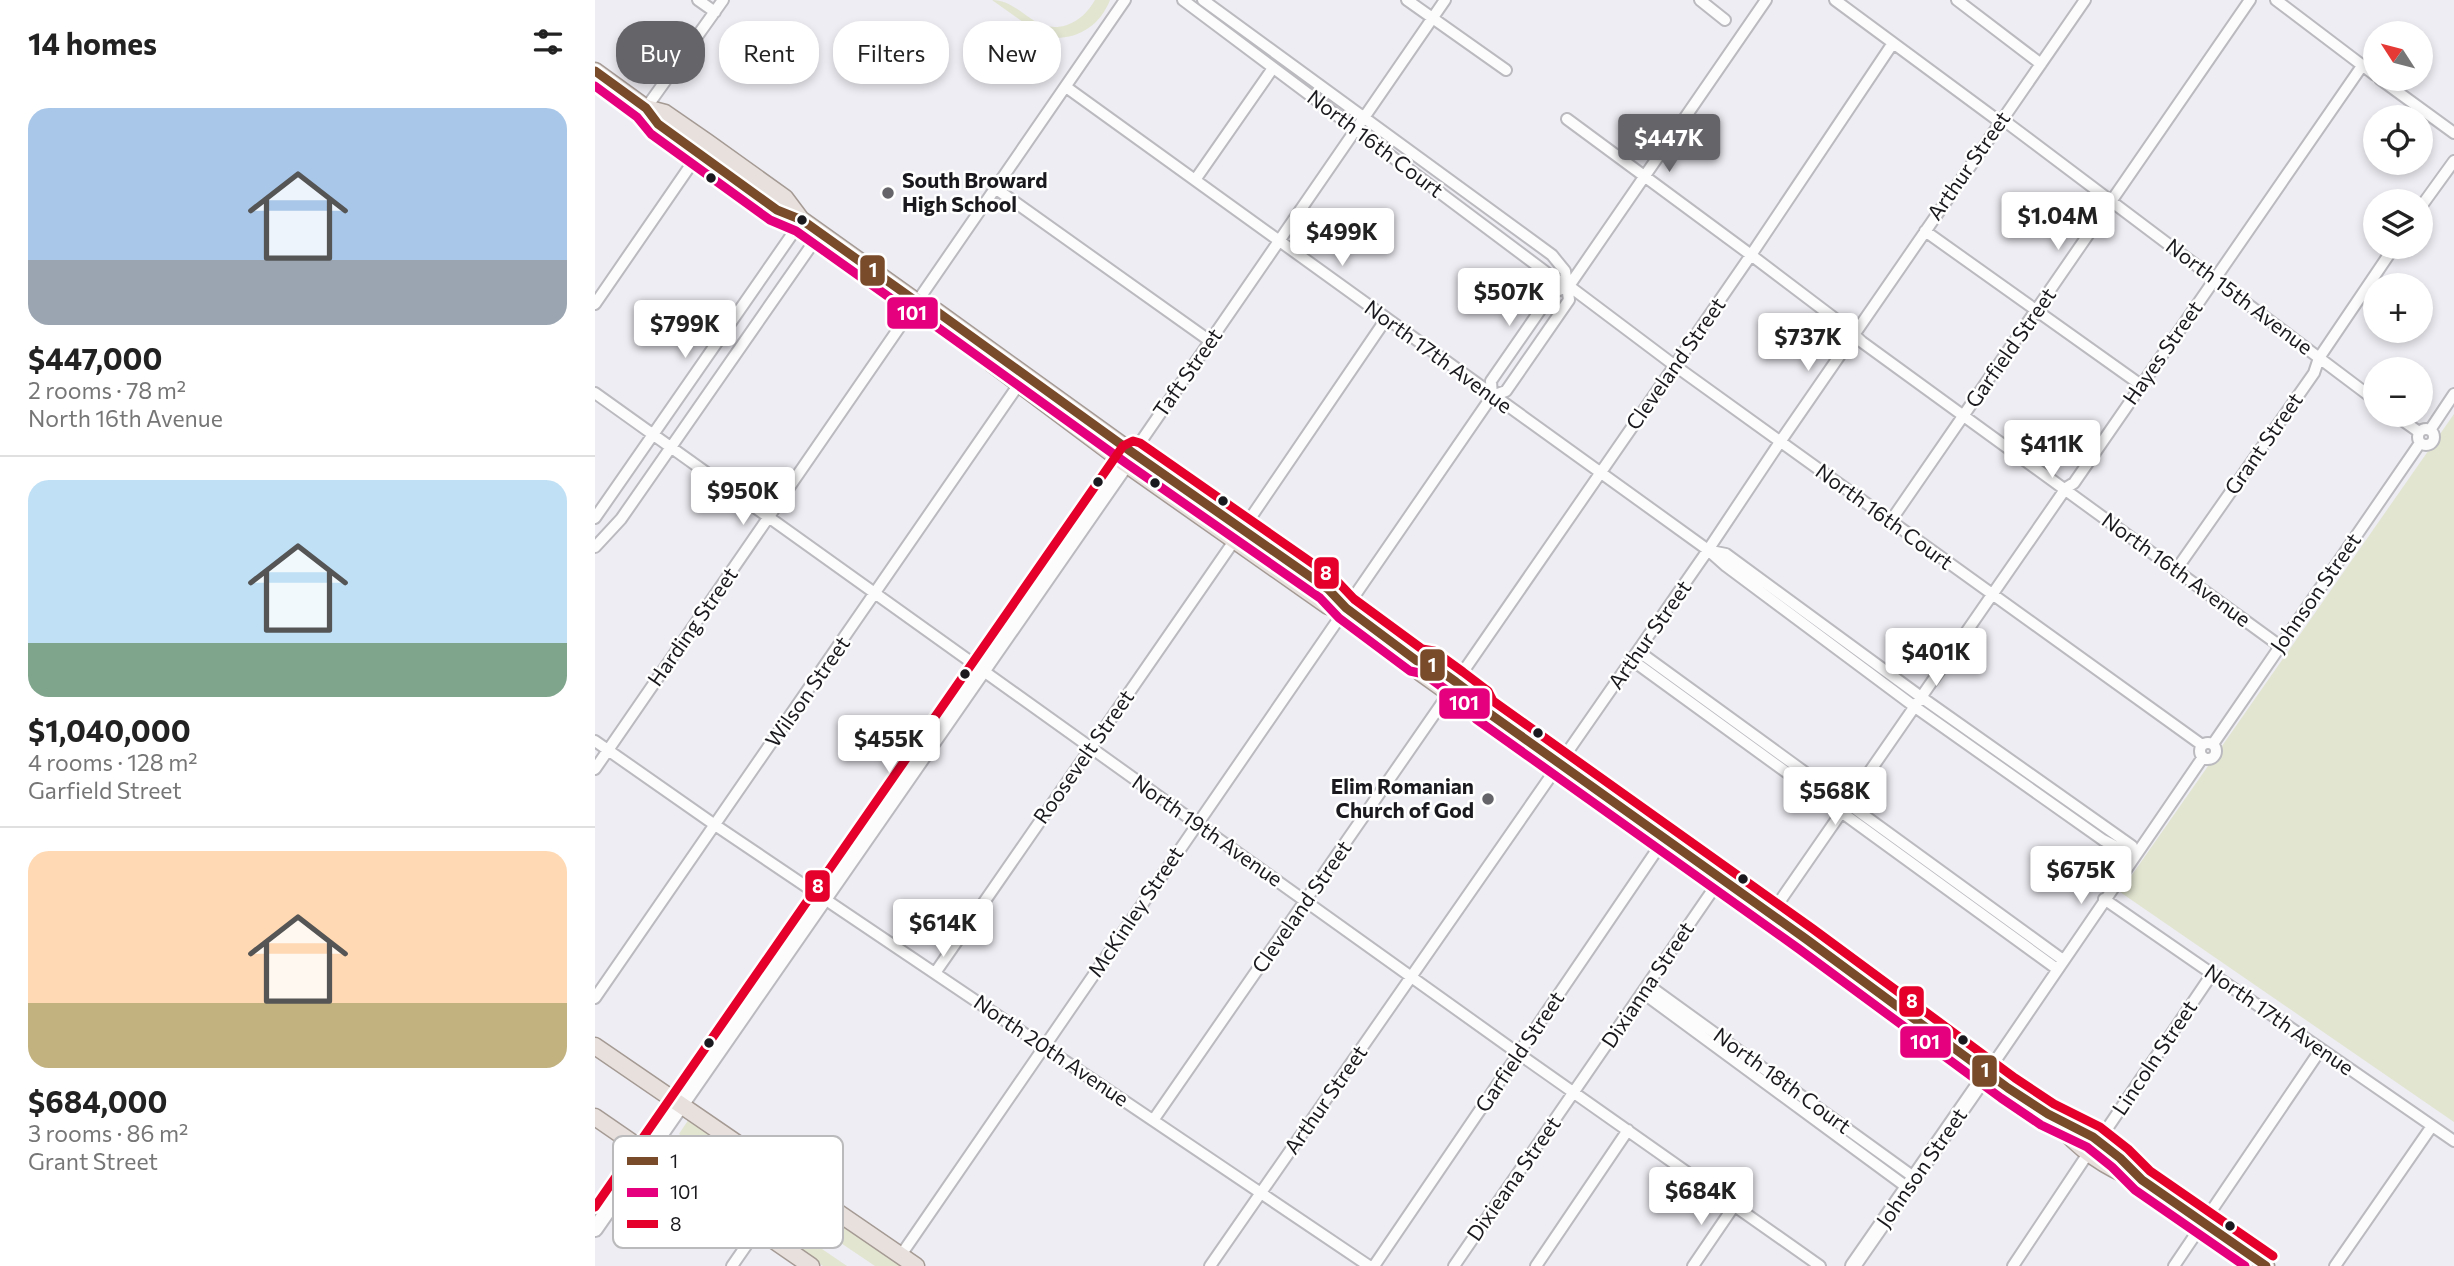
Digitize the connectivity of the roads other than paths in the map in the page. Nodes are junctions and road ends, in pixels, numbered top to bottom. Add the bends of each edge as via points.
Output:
1 (698, 0) edge
2 (723, 0) edge
3 (1125, 0) edge
4 (1183, 0) edge
5 (1203, 0) edge
6 (1407, 0) edge
7 (1445, 0) edge
8 (1700, 0) edge
9 (1766, 0) edge
10 (1835, 0) edge
11 (1957, 0) edge
12 (2250, 0) edge
13 (2276, 0) edge
14 (2083, 1) edge
15 (715, 12) junction
16 (1432, 19) junction
17 (1725, 20) dead end
18 (1893, 43) junction
19 (2041, 64) junction
20 (2362, 66) joint
21 (1273, 68) junction
22 (1506, 70) dead end
23 (596, 72) edge
24 (1066, 87) junction
25 (2396, 91) edge
26 (646, 108) junction
27 (1364, 117) junction
28 (1567, 119) dead end
29 (2001, 120) junction
30 (1357, 128) junction
31 (2454, 133) edge
32 (699, 153) junction
33 (2454, 161) edge
34 (1644, 176) junction
35 (1195, 180) junction
36 (995, 188) junction
37 (2433, 190) edge
38 (2112, 201) junction
39 (802, 220) junction
40 (1925, 231) junction
41 (820, 233) junction
42 (1278, 241) junction
43 (1751, 255) junction
44 (2386, 259) edge
45 (1559, 262) junction
46 (1584, 264) junction
47 (767, 271) junction
48 (2214, 279) junction
49 (785, 282) junction
50 (1569, 286) junction
51 (917, 302) junction
52 (595, 304) edge
53 (2037, 311) junction
54 (1386, 319) junction
55 (1854, 335) junction
56 (1210, 341) junction
57 (2319, 358) junction
58 (1674, 365) junction
59 (1019, 384) junction
60 (2141, 385) junction
61 (2363, 391) edge
62 (595, 393) edge
63 (2454, 394) edge
64 (1492, 396) junction
65 (1964, 415) junction
66 (2412, 427) edge
67 (652, 435) junction
68 (2423, 435) junction
69 (1780, 442) junction
70 (670, 447) junction
71 (1130, 458) junction
72 (1601, 473) junction
73 (2066, 488) junction
74 (595, 518) edge
75 (768, 519) junction
76 (1891, 522) junction
77 (1238, 535) junction
78 (595, 547) edge
79 (1709, 550) junction
80 (2176, 570) junction
81 (875, 594) junction
82 (1991, 595) junction
83 (1346, 608) junction
84 (2280, 646) junction
85 (1635, 656) junction
86 (983, 671) junction
87 (1453, 687) junction
88 (1918, 702) junction
89 (595, 741) edge
90 (1090, 748) junction
91 (2206, 749) junction
92 (608, 750) junction
93 (1561, 763) junction
94 (595, 769) edge
95 (1843, 808) junction
96 (1196, 823) junction
97 (715, 825) junction
98 (1665, 838) junction
99 (2134, 856) junction
100 (1721, 878) junction
101 (825, 897) junction
102 (2104, 900) junction
103 (1307, 902) junction
104 (1771, 914) junction
105 (2060, 965) junction
106 (935, 973) junction
107 (2212, 974) junction
108 (1412, 977) junction
109 (1645, 989) junction
110 (595, 998) edge
111 (595, 1046) edge
112 (1044, 1047) junction
113 (2321, 1049) junction
114 (1520, 1054) junction
115 (1987, 1073) junction
116 (1574, 1092) junction
117 (680, 1105) junction
118 (595, 1117) edge
119 (1154, 1119) junction
120 (2432, 1126) junction
121 (1627, 1130) junction
122 (622, 1136) edge
123 (659, 1136) edge
124 (726, 1136) edge
125 (2454, 1141) edge
126 (2094, 1147) junction
127 (1912, 1183) junction
128 (1261, 1192) junction
129 (613, 1203) edge
130 (1734, 1206) junction
131 (843, 1216) edge
132 (2204, 1223) junction
133 (595, 1229) edge
134 (744, 1248) edge
135 (784, 1248) edge
136 (901, 1255) junction
137 (732, 1266) edge
138 (811, 1266) edge
139 (916, 1266) edge
140 (1210, 1266) edge
141 (1372, 1266) edge
142 (1454, 1266) edge
143 (1535, 1266) edge
144 (1693, 1266) edge
145 (1821, 1266) edge
146 (1853, 1266) edge
147 (2013, 1266) edge
148 (2174, 1266) edge
149 (2266, 1266) edge
150 (2335, 1266) edge

1 - 15 street
2 - 15 street
3 - 24 street, Harding Street
4 - 21 street, North 16th Court
5 - 27 street, North 16th Court
6 - 16 street
7 - 16 street, Taft Street
8 - 17 street
9 - 34 street, McKinley Street
10 - 18 street, North 15th Avenue
11 - 19 street
12 - 38 street, Garfield Street
13 - 20 street
14 - 19 street, Arthur Street
15 - 26 street
16 - 22 street
16 - 27 street, Taft Street
18 - 29 street, North 15th Avenue
18 - 43 street, Cleveland Street
19 - 29 street, Arthur Street
20 - 48 street, Hayes Street
21 - 30 street, North 16th Court
21 - 35 street
23 - 26 main road
24 - 35 street, North 17th Avenue
24 - 36 street, Harding Street
25 - 31 street
26 - 32 main road via 658,124
26 - 39 main road via 665,113 762,181 785,198
27 - 30 street, Taft Street
27 - 45 street, North 16th Court
28 - 34 street, North 16th Avenue
29 - 38 street, North 15th Avenue
29 - 40 street, Arthur Street
30 - 42 street, Taft Street
30 - 50 street, North 16th Court
32 - 39 main road via 777,210
32 - 52 street
33 - 37 street
34 - 43 street, North 16th Avenue
34 - 46 street, McKinley Street
35 - 42 street, North 17th Avenue
36 - 51 street, Harding Street
36 - 56 street
38 - 48 street, North 15th Avenue
38 - 53 street, Garfield Street
39 - 41 main road
39 - 47 street
40 - 53 street
40 - 55 street, Arthur Street
41 - 49 street
41 - 51 main road
42 - 54 street, North 17th Avenue
42 - 56 street, Taft Street
43 - 55 street, North 16th Avenue
43 - 58 street, Cleveland Street
44 - 57 street, Grant Street
45 - 46 street
45 - 50 street
46 - 50 street, McKinley Street
47 - 49 street
47 - 67 street
48 - 57 street, North 15th Avenue
48 - 60 street, Hayes Street
49 - 70 street
50 - 58 street, North 16th Court
50 - 64 street, McKinley Street via 1569,300 1506,391
50 - 64 street, McKinley Street via 1552,293 1491,381
51 - 59 main road via 932,319
51 - 71 main road via 936,310
51 - 75 street, Harding Street
53 - 60 street
53 - 65 street, Garfield Street
54 - 64 street, North 17th Avenue
54 - 77 street, Roosevelt Street
55 - 65 street, North 16th Avenue
55 - 69 street, Arthur Street
56 - 71 street, Taft Street
57 - 61 street, North 15th Avenue
57 - 80 street, Grant Street via 2314,373
58 - 69 street, North 16th Court
58 - 72 street, Cleveland Street
59 - 71 main road
59 - 81 street, Wilson Street
60 - 73 street, Hayes Street via 2074,483
62 - 67 street, North 19th Avenue
63 - 68 street, Johnson Street
64 - 72 street, North 17th Avenue
64 - 83 street, McKinley Street
65 - 73 street, North 16th Avenue
65 - 76 street, Garfield Street
66 - 68 street
67 - 70 street, North 19th Avenue
67 - 74 street
68 - 84 street, Johnson Street
69 - 76 street, North 16th Court
69 - 79 street, Arthur Street
70 - 75 street, North 19th Avenue
70 - 78 street via 621,519
71 - 77 main road
71 - 86 street, Taft Street
72 - 79 street, North 17th Avenue
72 - 87 street, Cleveland Street
73 - 80 street, North 16th Avenue
73 - 82 street, Hayes Street
75 - 81 street, North 19th Avenue
75 - 92 street, Harding Street
76 - 82 street, North 16th Court
77 - 83 main road via 1328,606
77 - 90 street, Roosevelt Street
79 - 85 street, Arthur Street
79 - 88 street, North 17th Avenue
80 - 84 street, North 16th Avenue
81 - 86 street, North 19th Avenue
81 - 97 street, Wilson Street
82 - 88 street, Hayes Street
82 - 91 street, North 16th Court
83 - 87 main road via 1417,661 1421,673
83 - 96 street, McKinley Street
84 - 91 street, Johnson Street
85 - 93 street, Arthur Street
85 - 95 street
86 - 90 street, North 19th Avenue
86 - 101 street, Taft Street
87 - 93 main road via 1473,710 1483,709
87 - 103 street, Cleveland Street
88 - 95 street, Hayes Street
88 - 99 street, North 17th Avenue via 2103,840
89 - 92 street, North 20th Avenue
90 - 96 street, North 19th Avenue
90 - 106 street, Roosevelt Street
91 - 99 street, Johnson Street
92 - 94 street, Harding Street
92 - 97 street, North 20th Avenue
93 - 98 main road
93 - 108 street, Arthur Street
95 - 104 street, Hayes Street
95 - 105 street
96 - 103 street, North 19th Avenue
96 - 112 street, McKinley Street
97 - 101 street, North 20th Avenue
97 - 110 street, Wilson Street
98 - 100 main road
98 - 114 street, Garfield Street
99 - 102 street, Johnson Street
100 - 104 main road
100 - 109 street, Dixianna Street
101 - 106 street, North 20th Avenue
101 - 117 street, Taft Street
102 - 105 street, Johnson Street
102 - 107 street, North 17th Avenue
103 - 108 street, North 19th Avenue
103 - 119 street, Cleveland Street
104 - 115 main road
105 - 115 street, Johnson Street
106 - 112 street, North 20th Avenue
107 - 113 street, North 17th Avenue
107 - 126 street, Lincoln Street
108 - 114 street, North 19th Avenue
108 - 128 street, Arthur Street
109 - 116 street, Dixianna Street
109 - 127 street, North 18th Court
111 - 117 main road
112 - 119 street, North 20th Avenue
112 - 136 street, McKinley Street
113 - 120 street, North 17th Avenue
113 - 132 street
114 - 116 street, North 19th Avenue
114 - 141 street, Garfield Street
115 - 126 main road via 2055,1120 2077,1128
115 - 127 street, Johnson Street
116 - 121 street, North 19th Avenue
116 - 142 street, Dixieana Street
117 - 123 street, Taft Street
117 - 124 main road
118 - 122 main road
119 - 128 street, North 20th Avenue
120 - 125 street, North 17th Avenue
120 - 150 street
121 - 130 street, North 19th Avenue
121 - 143 street
126 - 132 main road via 2126,1162 2141,1180
126 - 147 street, Lincoln Street
127 - 146 street, Johnson Street
128 - 140 street, Arthur Street
128 - 141 street, North 20th Avenue
129 - 133 street, Taft Street
130 - 144 street
130 - 145 street, North 19th Avenue
131 - 136 main road
132 - 148 street
132 - 149 main road
134 - 137 street
135 - 138 main road
136 - 139 main road

